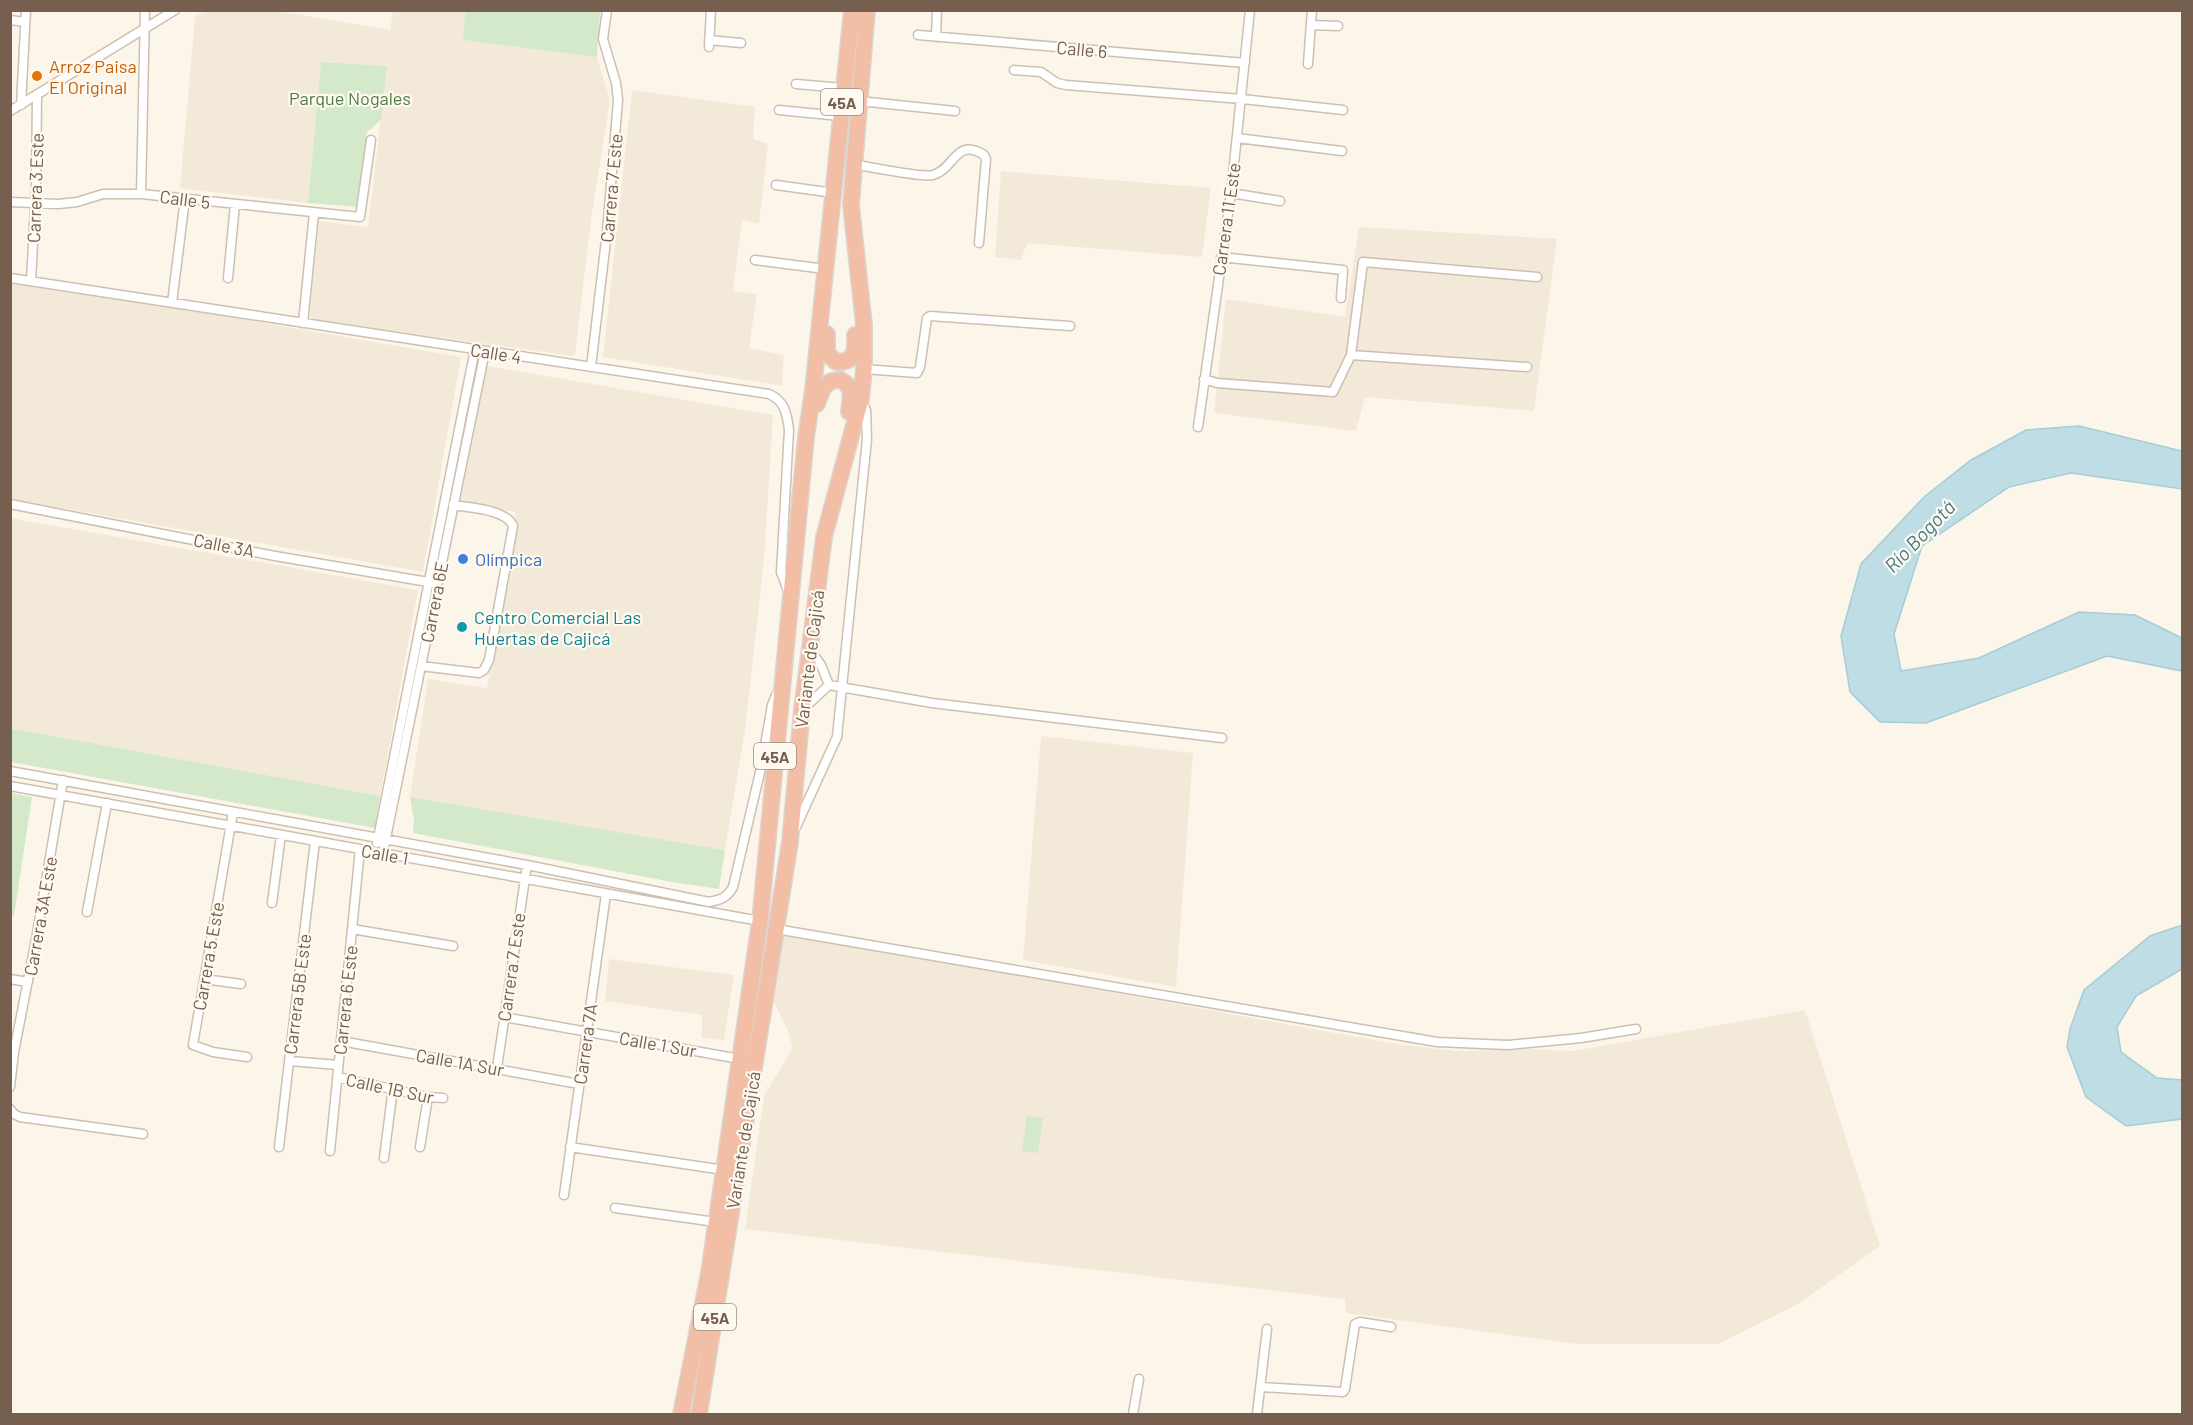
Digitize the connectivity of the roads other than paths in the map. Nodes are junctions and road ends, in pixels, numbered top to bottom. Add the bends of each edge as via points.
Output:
1 (26, 10) edge
2 (145, 10) edge
3 (176, 10) edge
4 (607, 10) edge
5 (711, 10) edge
6 (852, 10) edge
7 (867, 10) edge
8 (937, 10) edge
9 (1250, 10) edge
10 (1312, 10) edge
11 (10, 20) edge
12 (25, 21) junction
13 (1311, 25) junction
14 (1338, 26) dead end
15 (145, 28) junction
16 (918, 35) dead end
17 (936, 37) junction
18 (741, 43) dead end
19 (1245, 63) junction
20 (1308, 64) dead end
21 (1014, 70) dead end
22 (796, 84) dead end
23 (843, 88) junction
24 (38, 95) junction
25 (1242, 99) junction
26 (860, 101) junction
27 (21, 105) junction
28 (779, 110) dead end
29 (1343, 110) dead end
30 (10, 111) edge
31 (955, 111) dead end
32 (840, 116) junction
33 (1237, 138) junction
34 (371, 140) dead end
35 (1342, 152) dead end
36 (853, 164) junction
37 (776, 185) dead end
38 (834, 193) junction
39 (1231, 193) junction
40 (141, 194) junction
41 (185, 199) junction
42 (1280, 201) dead end
43 (10, 202) edge
44 (36, 204) junction
45 (235, 204) junction
46 (314, 213) junction
47 (979, 243) dead end
48 (1221, 257) junction
49 (755, 260) dead end
50 (825, 269) junction
51 (1537, 277) dead end
52 (10, 278) edge
53 (228, 278) dead end
54 (31, 281) junction
55 (860, 284) junction
56 (823, 288) junction
57 (1341, 298) dead end
58 (172, 303) junction
59 (303, 323) junction
60 (1070, 326) dead end
61 (480, 350) junction
62 (1351, 355) junction
63 (591, 367) junction
64 (1527, 367) dead end
65 (864, 369) junction
66 (1204, 379) junction
67 (861, 399) junction
68 (1198, 427) dead end
69 (806, 437) junction
70 (847, 445) junction
71 (10, 504) edge
72 (453, 505) junction
73 (433, 583) junction
74 (791, 599) junction
75 (810, 650) junction
76 (421, 666) junction
77 (782, 681) junction
78 (829, 685) junction
79 (843, 687) junction
80 (802, 710) junction
81 (1222, 738) dead end
82 (10, 771) edge
83 (63, 780) junction
84 (10, 786) edge
85 (60, 795) junction
86 (107, 803) junction
87 (233, 812) junction
88 (231, 827) junction
89 (281, 835) junction
90 (382, 839) junction
91 (315, 841) junction
92 (790, 842) junction
93 (360, 849) junction
94 (379, 852) junction
95 (527, 865) junction
96 (524, 879) junction
97 (606, 894) junction
98 (272, 903) dead end
99 (87, 912) dead end
100 (760, 921) junction
101 (776, 928) junction
102 (352, 929) junction
103 (453, 946) dead end
104 (10, 979) edge
105 (204, 979) junction
106 (28, 982) junction
107 (241, 984) dead end
108 (504, 1017) junction
109 (1636, 1029) dead end
110 (586, 1031) junction
111 (341, 1041) junction
112 (247, 1058) dead end
113 (740, 1059) junction
114 (290, 1061) junction
115 (338, 1065) junction
116 (497, 1068) junction
117 (337, 1077) junction
118 (579, 1084) junction
119 (10, 1087) edge
120 (393, 1088) junction
121 (429, 1097) junction
122 (443, 1098) dead end
123 (12, 1112) edge
124 (143, 1134) dead end
125 (420, 1147) dead end
126 (570, 1147) junction
127 (279, 1148) dead end
128 (330, 1151) dead end
129 (384, 1158) dead end
130 (724, 1170) junction
131 (564, 1195) dead end
132 (615, 1208) dead end
133 (716, 1222) junction
134 (1390, 1327) dead end
135 (1267, 1329) dead end
136 (1139, 1379) dead end
137 (1261, 1387) junction
138 (681, 1414) edge
139 (700, 1414) edge
140 (1133, 1414) edge
141 (1257, 1414) edge

1 - 12 street
2 - 15 street
3 - 15 street
4 - 63 street, Carrera 7 Este via 603,39 618,100
5 - 18 street via 709,43
6 - 23 highway, Variante de Cajicá / 45A
7 - 26 highway, Variante de Cajicá / 45A
8 - 17 street
9 - 19 street, Carrera 11 Este
10 - 13 street
11 - 12 street
12 - 27 street
13 - 14 street
13 - 20 street
15 - 24 street
15 - 40 street
16 - 17 street, Calle 6
17 - 19 street, Calle 6
19 - 25 street, Carrera 11 Este
21 - 25 street via 1041,72 1066,85
22 - 23 street
23 - 32 highway, Variante de Cajicá / 45A
24 - 27 street
24 - 44 street, Carrera 3 Este
25 - 29 street
25 - 33 street, Carrera 11 Este
26 - 31 street
26 - 36 highway, Variante de Cajicá / 45A
27 - 30 street
28 - 32 street
32 - 38 highway, Variante de Cajicá / 45A
33 - 35 street
33 - 39 street, Carrera 11 Este
34 - 46 street, Calle 5 via 360,217
36 - 47 street via 928,175 945,170 961,151 984,155
36 - 55 highway, Variante de Cajicá / 45A via 851,205
37 - 38 street
38 - 50 highway, Variante de Cajicá / 45A
39 - 42 street
39 - 48 street, Carrera 11 Este
40 - 41 street, Calle 5
40 - 44 street, Calle 5 via 103,194 77,202
41 - 45 street, Calle 5
41 - 58 street
43 - 44 street, Calle 5
44 - 54 street, Carrera 3 Este
45 - 46 street, Calle 5
45 - 53 street
46 - 59 street
48 - 57 street via 1343,270
48 - 66 street, Carrera 11 Este
49 - 50 street
50 - 56 highway, Variante de Cajicá / 45A
51 - 62 street via 1363,262
52 - 54 street, Calle 4
54 - 58 street, Calle 4
55 - 56 highway via 852,303 855,350 843,362 836,362 827,353 831,304
55 - 65 highway, Variante de Cajicá / 45A
56 - 69 highway, Variante de Cajicá / 45A
58 - 59 street, Calle 4
59 - 61 street, Calle 4
60 - 65 street via 930,316 916,373
61 - 63 street, Calle 4
61 - 72 street, Carrera 6E
61 - 73 street, Carrera 6E
62 - 64 street
62 - 66 street via 1333,392
63 - 74 street, Calle 4 via 777,398 787,412 789,430 781,572
65 - 67 highway, Variante de Cajicá / 45A
66 - 68 street, Carrera 11 Este
67 - 70 highway, Variante de Cajicá / 45A
67 - 79 street via 866,410 867,439
69 - 70 highway via 825,384 841,380 852,394
69 - 74 highway, Variante de Cajicá / 45A
70 - 75 highway, Variante de Cajicá / 45A via 825,537
71 - 73 street, Calle 3A
72 - 73 street, Carrera 6E
72 - 76 street via 506,516 513,526 489,660 479,672
73 - 76 street, Carrera 6E
73 - 90 street, Carrera 6E
74 - 77 highway, Variante de Cajicá / 45A
75 - 78 street
75 - 80 highway, Variante de Cajicá / 45A
76 - 90 street, Carrera 6E
77 - 95 street, Calle 1 via 772,705 761,768 729,895 709,902
77 - 100 highway, Variante de Cajicá / 45A
78 - 79 street
78 - 80 street
79 - 81 street via 942,704
79 - 92 street via 837,737
80 - 92 highway, Variante de Cajicá / 45A
82 - 83 street, Calle 1
83 - 85 street, Carrera 3A Este
83 - 87 street, Calle 1
84 - 85 street, Calle 1
85 - 86 street, Calle 1
85 - 106 street, Carrera 3A Este
86 - 88 street, Calle 1
86 - 99 street
87 - 88 street, Carrera 5 Este
87 - 90 street, Calle 1
88 - 89 street, Calle 1
88 - 105 street, Carrera 5 Este
89 - 91 street, Calle 1
89 - 98 street
90 - 94 street, Carrera 6E
90 - 95 street, Calle 1
91 - 93 street, Calle 1
91 - 114 street, Carrera 5B Este
92 - 101 highway, Variante de Cajicá / 45A
93 - 94 street, Calle 1
93 - 102 street, Carrera 6 Este
94 - 96 street, Calle 1
95 - 96 street, Carrera 7 Este
96 - 97 street, Calle 1
96 - 108 street, Carrera 7 Este
97 - 100 street, Calle 1
97 - 110 street, Carrera 7A
100 - 113 highway, Variante de Cajicá / 45A
101 - 109 street via 1437,1042 1508,1045
101 - 139 highway, Variante de Cajicá / 45A
102 - 103 street
102 - 111 street, Carrera 6 Este
104 - 106 street
105 - 107 street
105 - 112 street, Carrera 5 Este via 193,1046
106 - 119 street, Carrera 3A Este
108 - 110 street, Calle 1 Sur
108 - 116 street, Carrera 7 Este
110 - 113 street, Calle 1 Sur
110 - 118 street, Carrera 7A
111 - 115 street, Carrera 6 Este
111 - 116 street, Calle 1A Sur
113 - 130 highway, Variante de Cajicá / 45A
114 - 115 street, Calle 1B Sur
114 - 127 street, Carrera 5B Este
115 - 117 street, Carrera 6 Este
116 - 118 street, Calle 1A Sur
117 - 120 street, Calle 1B Sur
117 - 128 street, Carrera 6 Este
118 - 126 street, Carrera 7A
120 - 121 street, Calle 1B Sur
120 - 129 street
121 - 122 street, Calle 1B Sur
121 - 125 street
123 - 124 street via 20,1117
126 - 130 street
126 - 131 street, Carrera 7A
130 - 133 highway, Variante de Cajicá / 45A
132 - 133 street
133 - 138 highway, Variante de Cajicá / 45A
134 - 137 street via 1355,1324 1343,1392
135 - 137 street
136 - 140 street
137 - 141 street

